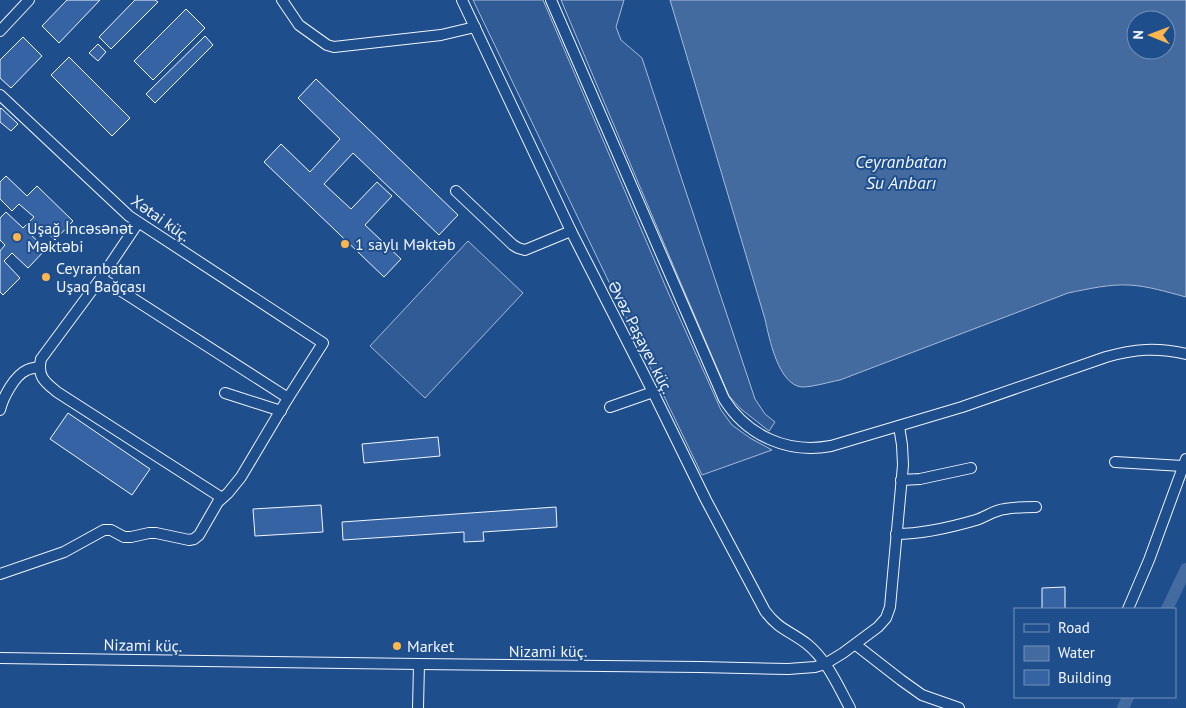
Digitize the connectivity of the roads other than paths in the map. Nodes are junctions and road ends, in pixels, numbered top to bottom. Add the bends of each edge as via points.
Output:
1 (29, 0) edge
2 (282, 0) edge
3 (462, 0) edge
4 (552, 0) edge
5 (475, 27) junction
6 (0, 31) edge
7 (0, 95) edge
8 (456, 191) dead end
9 (138, 223) junction
10 (570, 232) junction
11 (102, 278) junction
12 (1186, 354) edge
13 (39, 367) junction
14 (653, 392) junction
15 (225, 394) dead end
16 (288, 398) junction
17 (610, 407) dead end
18 (0, 410) edge
19 (280, 411) junction
20 (899, 426) junction
21 (1115, 462) dead end
22 (1185, 463) edge
23 (971, 468) dead end
24 (901, 480) junction
25 (222, 498) junction
26 (1036, 507) dead end
27 (896, 534) junction
28 (0, 574) edge
29 (1128, 608) edge
30 (856, 645) junction
31 (0, 658) edge
32 (419, 664) junction
33 (825, 664) junction
34 (418, 708) edge
35 (850, 708) edge
36 (959, 708) edge

1 - 6 street
2 - 5 street via 299,25 334,47 441,35
3 - 5 street, Əvəz Paşayev küç.
4 - 20 street via 731,410 751,429 768,439 806,449 831,446
5 - 10 street, Əvəz Paşayev küç.
7 - 9 street, Xətai küç.
8 - 10 street via 518,248 525,250
9 - 11 street
9 - 16 street, Xətai küç. via 323,343
10 - 14 street, Əvəz Paşayev küç.
11 - 13 street via 41,359
11 - 16 street
12 - 20 street via 1142,349 1106,356
13 - 18 street via 19,376 5,395
13 - 25 street via 44,381 57,392
14 - 17 street
14 - 33 street, Əvəz Paşayev küç. via 706,500 770,618 807,644
15 - 19 street
16 - 19 street
19 - 25 street via 241,476
20 - 24 street, Nizami küç. via 903,464
21 - 22 street
22 - 29 street
23 - 24 street
24 - 27 street, Nizami küç.
25 - 28 street via 194,539 156,533 124,537 104,530 64,552
26 - 27 street via 1005,509 948,527
27 - 30 street, Nizami küç. via 890,608 878,627
30 - 33 street, Nizami küç.
30 - 36 street via 922,694
31 - 32 street, Nizami küç.
32 - 33 street, Nizami küç. via 788,669
32 - 34 street
33 - 35 street, Əvəz Paşayev küç.

